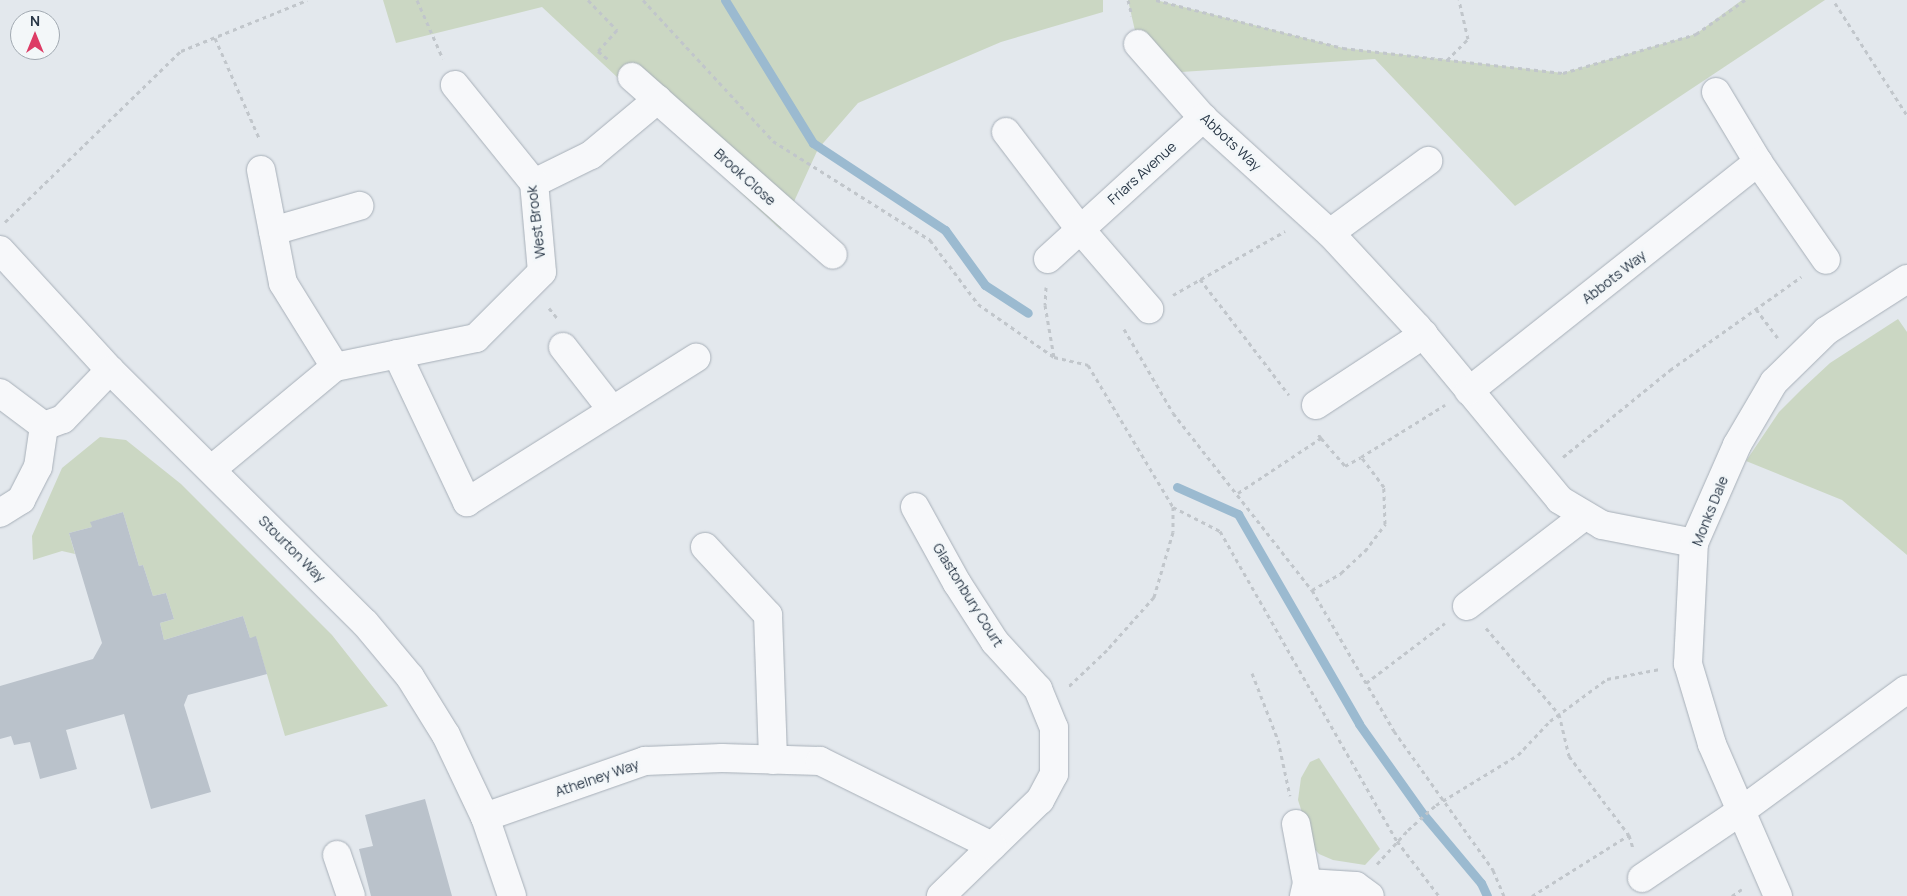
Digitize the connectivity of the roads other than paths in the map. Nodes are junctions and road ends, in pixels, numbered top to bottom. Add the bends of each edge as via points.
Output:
1 (1138, 44) dead end
2 (632, 77) road end
3 (454, 85) road end
4 (1716, 92) dead end
5 (658, 99) junction
6 (1203, 118) junction
7 (1006, 132) dead end
8 (1428, 161) dead end
9 (1758, 162) junction
10 (262, 170) road end
11 (534, 183) junction
12 (359, 206) dead end
13 (1321, 225) junction
14 (1080, 229) junction
15 (273, 231) junction
16 (0, 250) edge
17 (833, 255) dead end
18 (1048, 258) dead end
19 (1826, 260) road end
20 (1907, 279) edge
21 (1149, 309) road end
22 (1424, 334) junction
23 (563, 347) road end
24 (397, 354) junction
25 (696, 358) dead end
26 (335, 368) junction
27 (110, 370) junction
28 (1469, 391) junction
29 (0, 393) edge
30 (612, 410) junction
31 (1308, 412) road end
32 (44, 426) junction
33 (212, 469) junction
34 (915, 507) dead end
35 (0, 513) edge
36 (1583, 517) junction
37 (1694, 543) junction
38 (705, 547) dead end
39 (1467, 606) road end
40 (1906, 690) edge
41 (773, 760) junction
42 (1741, 811) junction
43 (485, 817) junction
44 (1296, 824) road end
45 (992, 846) junction
46 (337, 855) dead end
47 (1642, 878) road end
48 (1306, 890) edge
49 (1363, 891) edge
50 (351, 896) edge
51 (512, 896) edge
52 (941, 896) edge
53 (1778, 896) edge

1 - 6 street, Abbots Way
2 - 5 street, Brook Close
3 - 11 street, West Brook
4 - 9 street
5 - 11 street via 591,155
5 - 17 street, Brook Close
6 - 13 street, Abbots Way
6 - 14 street, Friars Avenue
7 - 14 street
8 - 13 street
9 - 19 street
9 - 28 street, Abbots Way
10 - 15 street
11 - 24 street, West Brook via 542,272 476,338
12 - 15 street
13 - 22 street, Abbots Way
14 - 18 street, Friars Avenue
14 - 21 street
15 - 26 street via 283,283
16 - 27 street, Stourton Way
20 - 37 street, Monks Dale via 1826,331 1774,382 1737,445
22 - 28 street, Abbots Way
22 - 31 street
23 - 30 street
24 - 26 street, West Brook
24 - 30 street via 467,502
25 - 30 street
26 - 33 street, West Brook
27 - 32 street via 63,419
27 - 33 street, Stourton Way
28 - 36 street, Abbots Way via 1560,500
29 - 32 street
32 - 35 street via 34,475 21,500
33 - 43 street, Stourton Way via 366,623 410,677 446,735
34 - 45 street, Glastonbury Court via 995,642 1038,689 1054,728 1054,774 1040,800
36 - 37 street, Abbots Way via 1623,531
36 - 39 street
37 - 42 street, Monks Dale via 1688,664 1712,744
38 - 41 street via 768,615
40 - 42 street
41 - 43 street, Athelney Way via 645,761
41 - 45 street, Athelney Way via 820,761
42 - 47 street
42 - 53 street, Monks Dale
43 - 51 street, Stourton Way
44 - 48 street
45 - 52 street, Glastonbury Court
46 - 50 street
48 - 49 street

